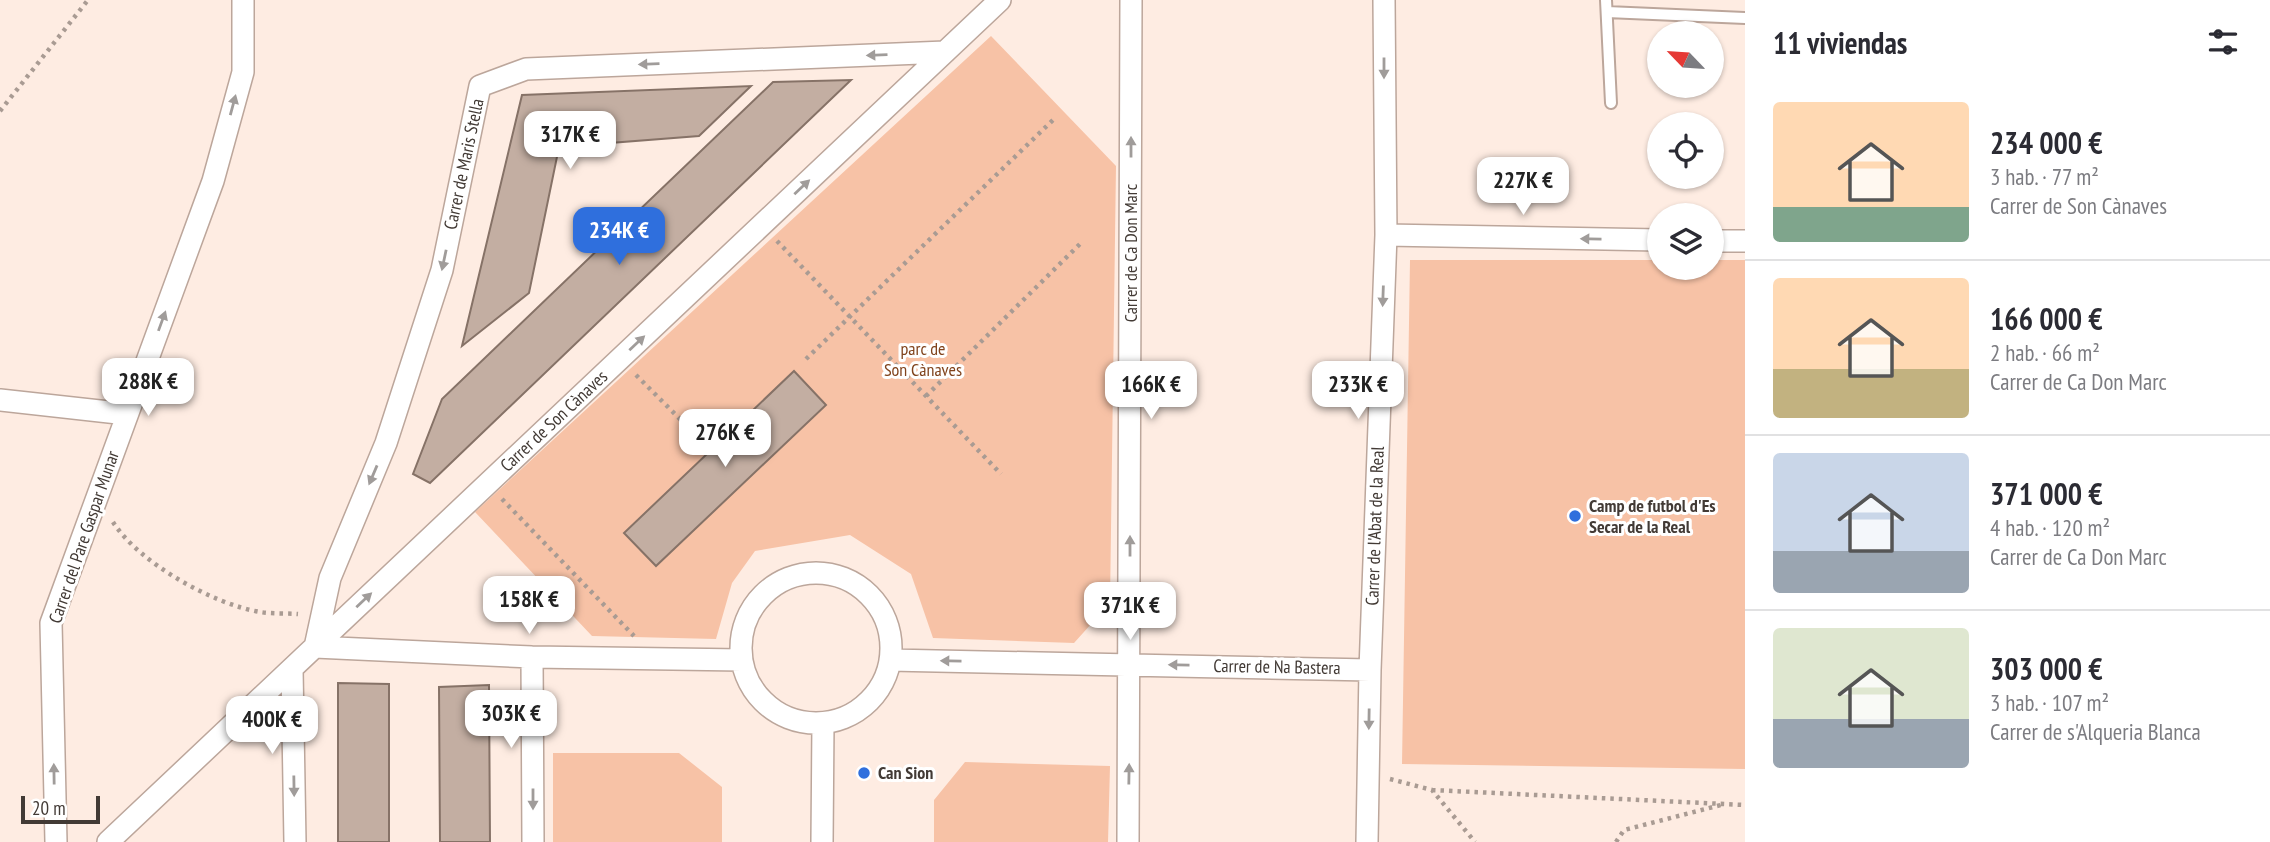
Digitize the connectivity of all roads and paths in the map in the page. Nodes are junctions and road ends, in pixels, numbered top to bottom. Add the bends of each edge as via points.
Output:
1 (88, 0) edge
2 (243, 0) edge
3 (1000, 0) edge
4 (1130, 0) edge
5 (1384, 0) edge
6 (1607, 6) edge
7 (1745, 18) edge
8 (945, 52) junction
9 (1611, 103) dead end
10 (0, 111) edge
11 (1055, 118) dead end
12 (762, 225) junction
13 (1386, 235) junction
14 (1647, 240) edge
15 (1724, 241) edge
16 (1745, 242) edge
17 (1081, 243) dead end
18 (850, 317) junction
19 (620, 359) junction
20 (806, 359) dead end
21 (926, 396) junction
22 (0, 400) edge
23 (127, 414) junction
24 (701, 440) dead end
25 (1001, 474) dead end
26 (487, 484) junction
27 (97, 497) junction
28 (322, 615) junction
29 (315, 647) junction
30 (532, 657) junction
31 (657, 659) junction
32 (742, 660) junction
33 (890, 660) junction
34 (1130, 663) junction
35 (292, 669) junction
36 (1370, 670) junction
37 (823, 723) junction
38 (1368, 774) junction
39 (1432, 790) junction
40 (1726, 804) junction
41 (1745, 805) edge
42 (56, 842) edge
43 (108, 842) edge
44 (295, 842) edge
45 (533, 842) edge
46 (822, 842) edge
47 (1128, 842) edge
48 (1367, 842) edge
49 (1475, 842) edge
50 (1616, 842) edge

1 - 10 path
23 -> 2 street, Carrer del Pare Gaspar Munar via 213,181 243,72
3 - 8 street, Carrer de Son Cànaves
34 -> 4 street, Carrer de Ca Don Marc
5 -> 13 street, Carrer de l'Abat de la Real
6 - 7 lane
6 - 9 lane
12 -> 8 street, Carrer de Son Cànaves
8 -> 28 street, Carrer de Maris Stella via 526,69 480,86 442,270 386,443 330,578
11 - 18 path
12 - 18 path
19 -> 12 street, Carrer de Son Cànaves
14 -> 13 street
13 -> 36 street, Carrer de l'Abat de la Real
15 - 16 street
17 - 21 path
18 - 20 path
18 - 21 path
19 - 24 path
19 - 26 street, Carrer de Son Cànaves
21 - 25 path
22 - 23 street
23 - 27 street, Carrer del Pare Gaspar Munar
29 -> 26 street, Carrer de Son Cànaves
26 - 31 path
27 - 28 path via 118,530 156,567 224,601 260,612
42 -> 27 street, Carrer del Pare Gaspar Munar via 51,623
28 - 29 street, Carrer de Maris Stella
29 - 30 street
29 - 35 street, Carrer de Son Cànaves
30 - 31 street
30 -> 45 street
31 - 32 street
32 - 33 street via 742,634 759,600 790,576 816,572 842,576 873,599 890,634
32 - 37 street via 749,682 762,700 800,721
34 -> 33 street, Carrer de Na Bastera
33 - 37 street via 882,683 867,703
36 -> 34 street, Carrer de Na Bastera
47 -> 34 street, Carrer de Ca Don Marc
35 - 43 street, Carrer de Son Cànaves
35 -> 44 street
36 -> 38 street, Carrer de l'Abat de la Real
37 - 46 street
38 - 39 path
38 - 48 street, Carrer de l'Abat de la Real
39 - 40 path
39 - 49 path
40 - 41 path
40 - 50 path via 1624,830

